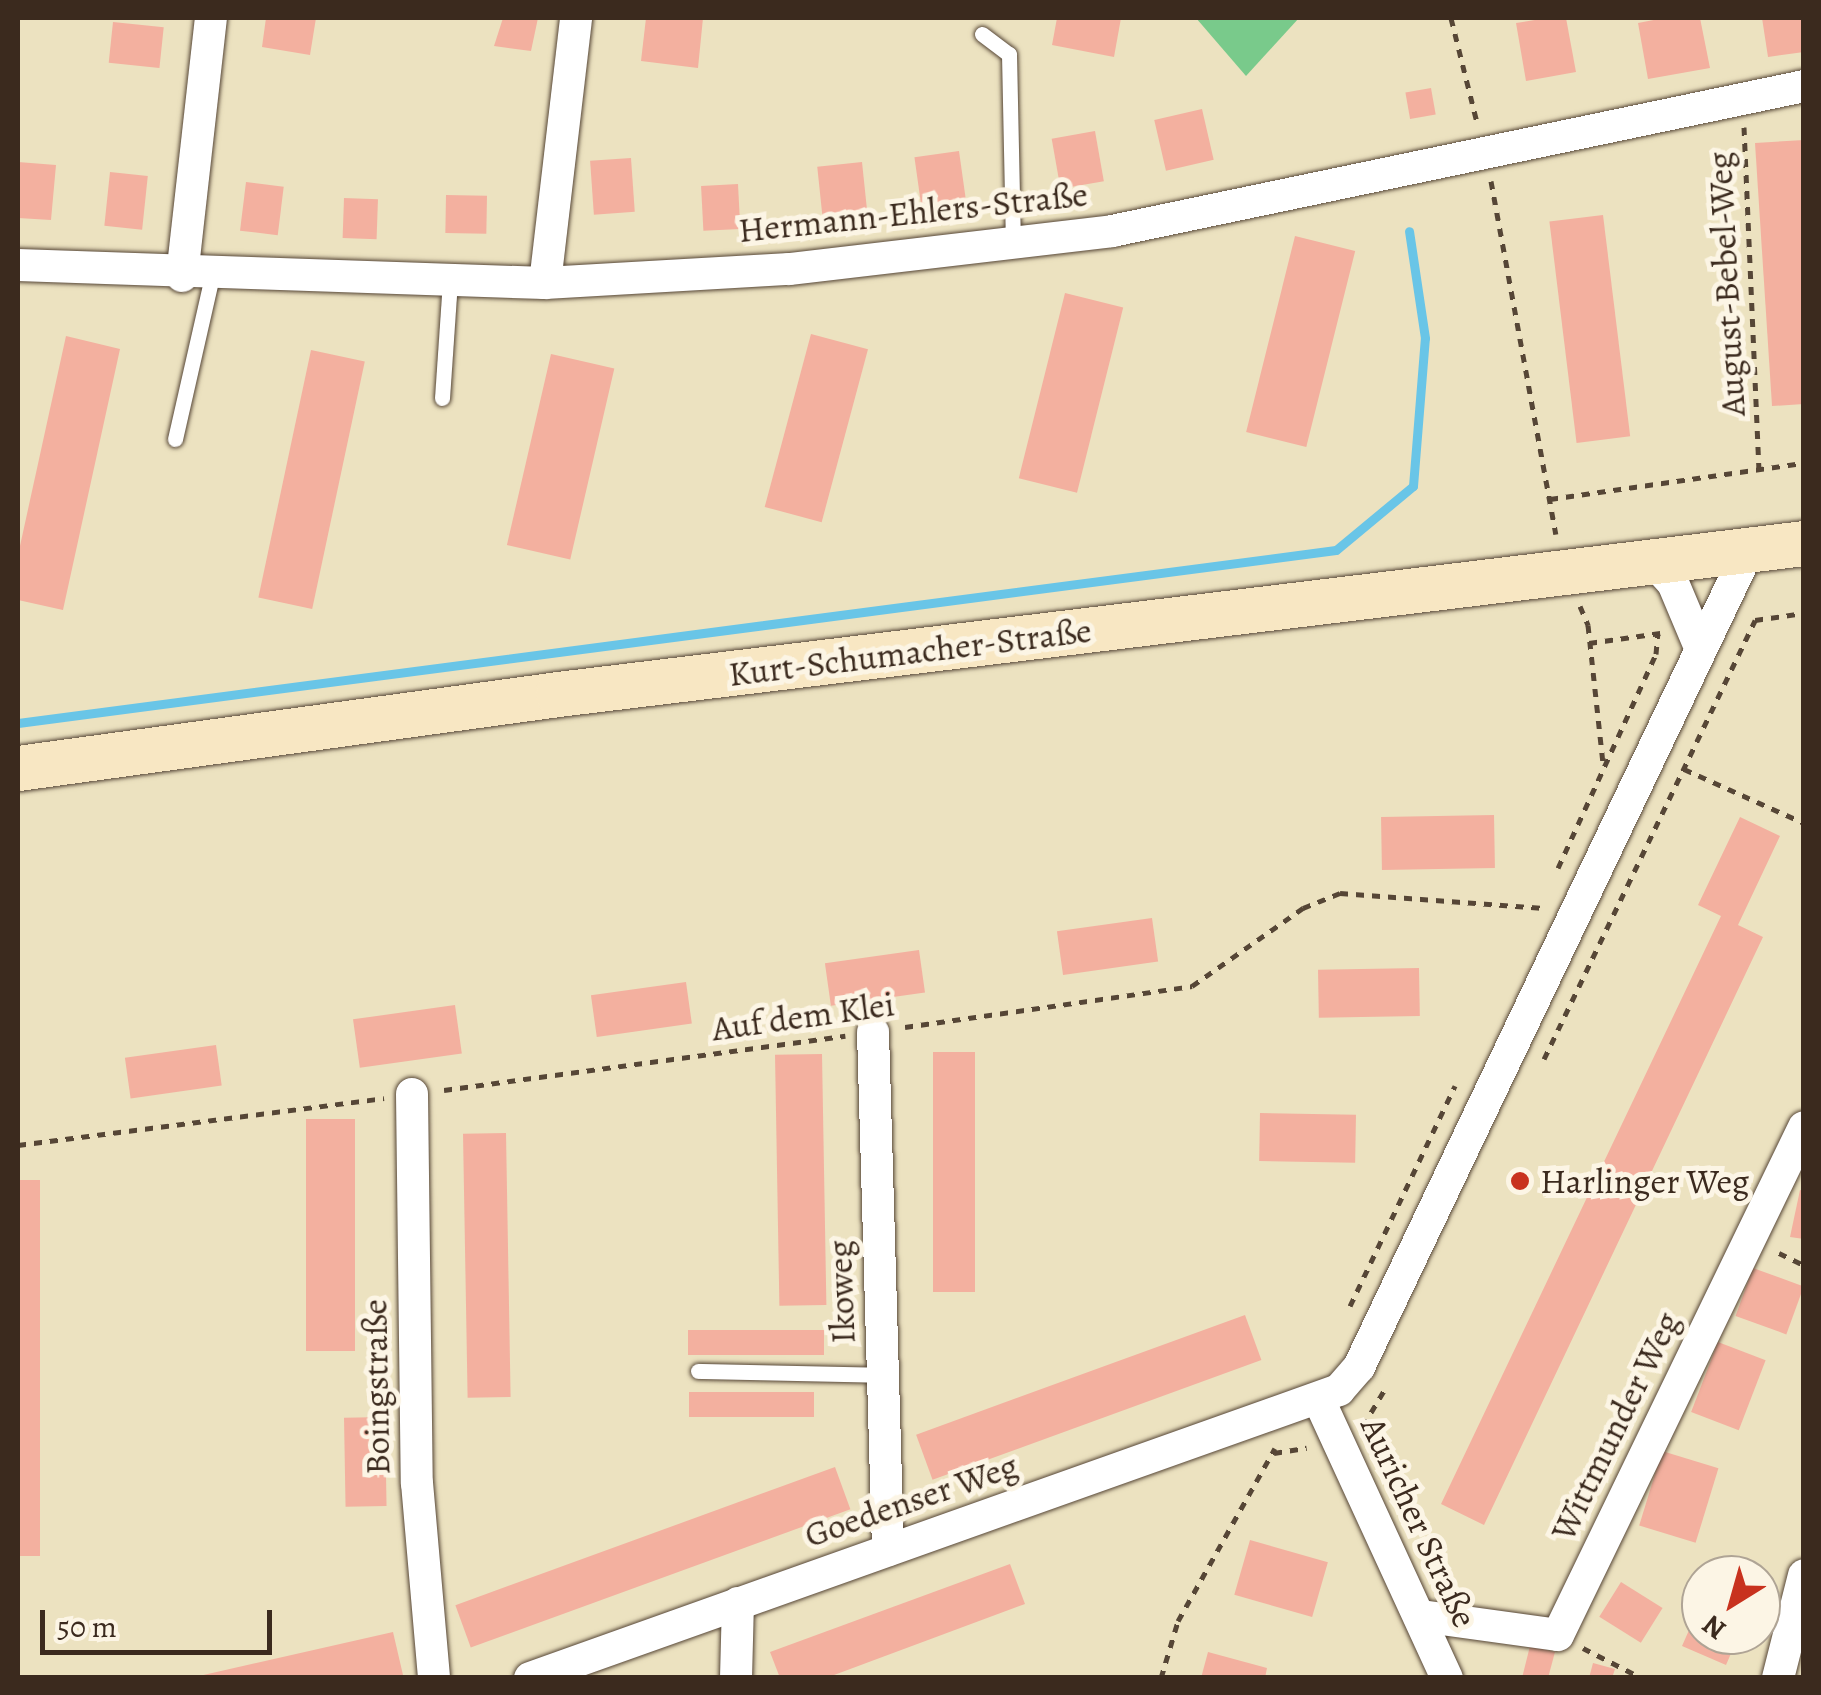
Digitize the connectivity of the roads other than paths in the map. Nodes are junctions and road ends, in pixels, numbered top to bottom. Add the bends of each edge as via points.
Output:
1 (211, 18) edge
2 (576, 18) edge
3 (982, 34) dead end
4 (1804, 86) edge
5 (1012, 245) junction
6 (18, 266) edge
7 (197, 276) junction
8 (450, 281) junction
9 (545, 283) junction
10 (442, 398) dead end
11 (175, 439) dead end
12 (1804, 543) edge
13 (1748, 548) junction
14 (1653, 562) junction
15 (1699, 646) junction
16 (18, 768) edge
17 (873, 1032) road end
18 (412, 1094) road end
19 (1804, 1127) edge
20 (698, 1371) dead end
21 (883, 1374) junction
22 (1319, 1400) junction
23 (888, 1550) junction
24 (1804, 1575) edge
25 (738, 1603) junction
26 (1421, 1616) junction
27 (434, 1678) edge
28 (530, 1678) edge
29 (736, 1678) edge
30 (1448, 1678) edge
31 (1778, 1678) edge

1 - 7 street
2 - 9 street
3 - 5 lane via 1009,54
4 - 5 street, Hermann-Ehlers-Straße
5 - 9 street, Hermann-Ehlers-Straße via 790,269
6 - 7 street, Hermann-Ehlers-Straße
7 - 8 street, Hermann-Ehlers-Straße
7 - 11 lane
8 - 9 street, Hermann-Ehlers-Straße
8 - 10 lane
12 - 13 street, Kurt-Schumacher-Straße
13 - 14 street, Kurt-Schumacher-Straße
13 - 15 street
14 - 15 street via 1673,583
14 - 16 street, Kurt-Schumacher-Straße via 558,694
15 - 22 street via 1555,912 1359,1367
17 - 21 street, Ikoweg
18 - 27 street, Boingstraße via 417,1483
19 - 26 street, Wittmunder Weg via 1558,1635
20 - 21 lane
21 - 23 street, Ikoweg
22 - 23 street, Goedenser Weg
22 - 26 street, Auricher Straße
23 - 25 street, Goedenser Weg
24 - 31 street
25 - 28 street, Goedenser Weg
25 - 29 street
26 - 30 street, Auricher Straße

